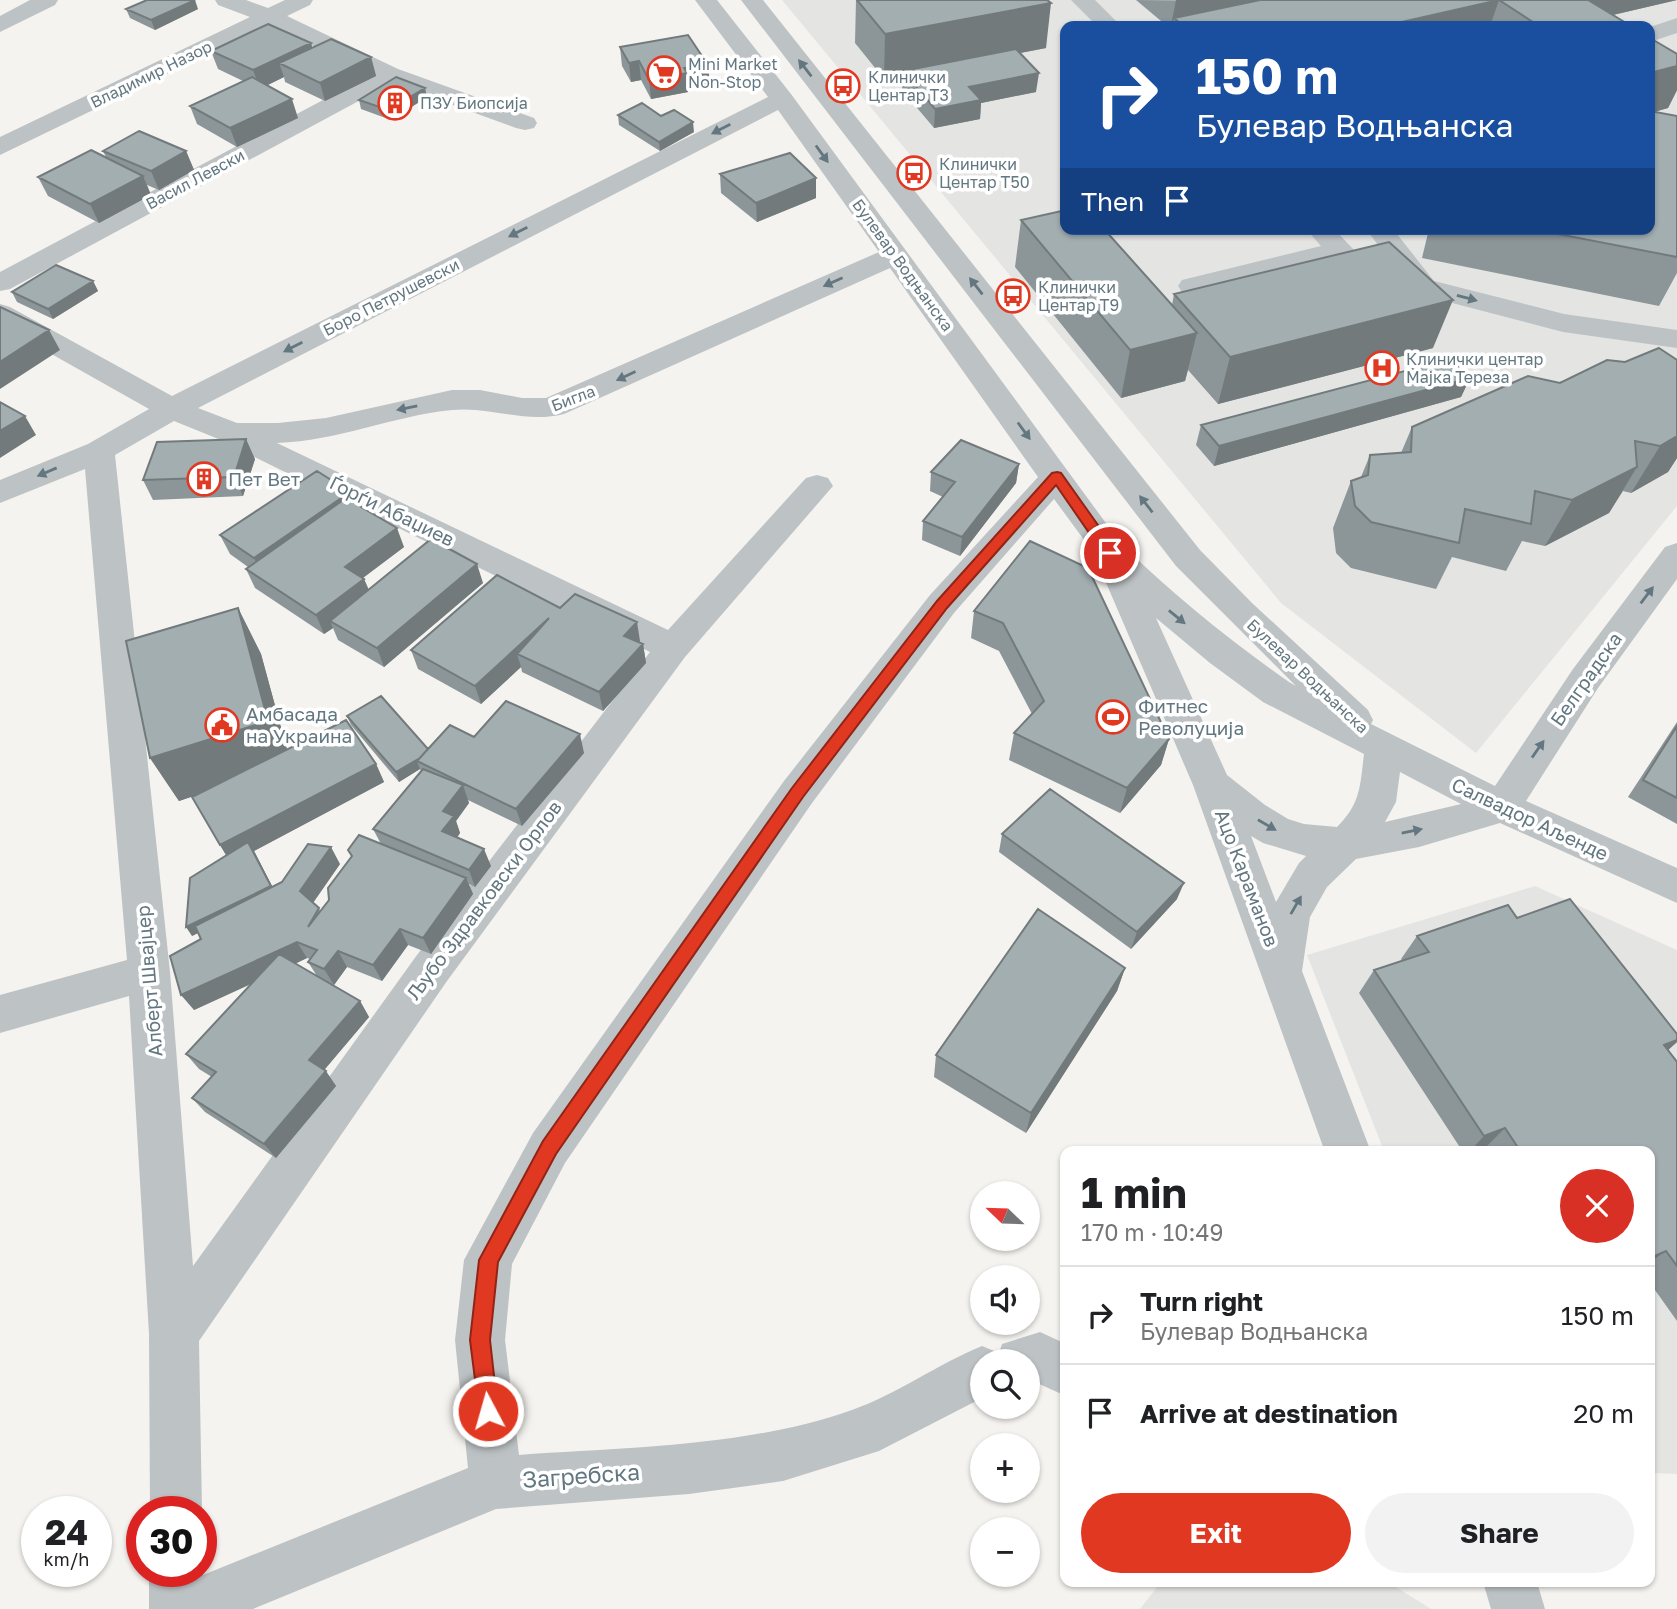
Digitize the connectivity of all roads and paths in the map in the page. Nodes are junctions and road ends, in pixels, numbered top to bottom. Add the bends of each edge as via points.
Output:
1 (47, 0) edge
2 (226, 0) edge
3 (302, 0) edge
4 (706, 0) edge
5 (752, 0) edge
6 (1083, 0) edge
7 (271, 17) junction
8 (1105, 21) edge
9 (0, 25) edge
10 (1677, 25) edge
11 (1655, 33) edge
12 (390, 74) junction
13 (782, 99) junction
14 (525, 123) dead end
15 (0, 147) edge
16 (1325, 235) edge
17 (1384, 235) edge
18 (895, 255) junction
19 (0, 284) edge
20 (1192, 286) dead end
21 (0, 313) edge
22 (1677, 339) edge
23 (172, 409) junction
24 (227, 431) junction
25 (99, 451) junction
26 (1057, 476) junction
27 (817, 486) dead end
28 (0, 492) edge
29 (1110, 553) junction
30 (1677, 555) edge
31 (673, 648) junction
32 (1384, 748) junction
33 (1212, 785) junction
34 (1502, 807) junction
35 (1345, 845) junction
36 (1677, 886) edge
37 (1281, 971) junction
38 (149, 972) junction
39 (0, 1014) edge
40 (1346, 1146) edge
41 (174, 1334) junction
42 (1040, 1357) edge
43 (1060, 1368) edge
44 (970, 1377) edge
45 (496, 1483) junction
46 (176, 1496) edge
47 (176, 1587) edge
48 (1511, 1587) edge
49 (176, 1609) edge
50 (186, 1609) edge
51 (1518, 1609) edge

1 - 9 street
2 - 7 street
3 - 7 street, Владимир Назор
4 - 13 street, Булевар Водњанска
32 -> 5 street, Булевар Водњанска via 1188,558
6 - 8 street
7 - 12 street
7 - 15 street, Владимир Назор
10 - 11 street
12 - 14 street
12 - 19 street, Васил Левски
13 -> 18 street, Булевар Водњанска
13 -> 23 street, Боро Петрушевски
16 - 20 street via 1340,250
17 -> 22 street via 1424,287 1563,323
18 -> 24 street, Бигла via 554,407 529,410 470,399 289,434
18 -> 26 street, Булевар Водњанска
21 - 23 street, Ѓорѓи Абаџиев
23 - 24 street, Ѓорѓи Абаџиев
23 - 25 street, Боро Петрушевски
24 - 31 street, Ѓорѓи Абаџиев
25 -> 28 street, Боро Петрушевски
25 - 38 street, Алберт Швајцер
26 - 29 street, Булевар Водњанска
26 - 45 street via 942,604 798,792 549,1147 488,1260 480,1340
27 - 31 street, Љубо Здравковски Орлов
29 -> 32 street, Булевар Водњанска via 1163,605 1276,692
29 - 33 street, Ацо Караманов
34 -> 30 street, Белградска via 1616,635
31 - 41 street, Љубо Здравковски Орлов via 432,968
32 - 34 street, Салвадор Аљенде
32 - 35 street, Ацо Караманов via 1377,802
33 -> 35 street, Ацо Караманов via 1276,831 1312,844
33 - 37 street, Ацо Караманов
35 -> 34 street, Ацо Караманов
34 - 36 street, Салвадор Аљенде
37 -> 35 street, Ацо Караманов via 1290,915 1313,876
37 - 40 street, Ацо Караманов
38 - 39 street
38 - 41 street, Алберт Швајцер
41 - 46 street, Алберт Швајцер
42 - 43 street
44 - 45 street, Загребска via 861,1433 783,1455 689,1468
45 - 50 street, Загребска
47 - 49 street
48 - 51 street

